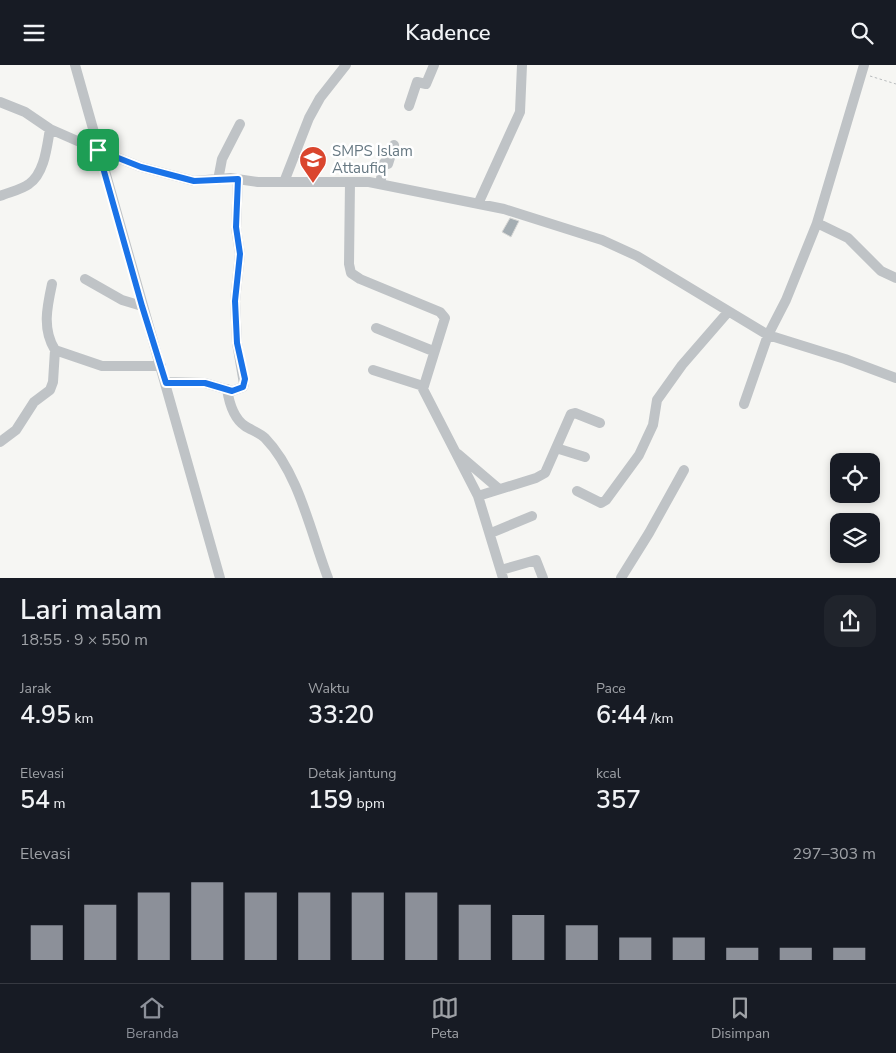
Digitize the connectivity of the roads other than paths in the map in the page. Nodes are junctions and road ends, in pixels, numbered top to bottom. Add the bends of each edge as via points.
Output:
1 (75, 65) edge
2 (346, 65) edge
3 (434, 65) edge
4 (522, 65) edge
5 (863, 70) edge
6 (0, 102) edge
7 (409, 106) dead end
8 (240, 124) dead end
9 (50, 129) junction
10 (394, 145) dead end
11 (98, 150) junction
12 (238, 179) junction
13 (218, 180) junction
14 (350, 182) junction
15 (284, 183) junction
16 (380, 184) junction
17 (0, 197) edge
18 (478, 204) junction
19 (817, 223) junction
20 (896, 278) edge
21 (85, 279) dead end
22 (52, 284) dead end
23 (142, 306) junction
24 (728, 312) junction
25 (376, 328) dead end
26 (768, 335) junction
27 (55, 350) junction
28 (433, 351) junction
29 (160, 366) junction
30 (373, 370) dead end
31 (896, 378) edge
32 (166, 383) junction
33 (423, 386) junction
34 (227, 389) junction
35 (744, 404) dead end
36 (600, 423) dead end
37 (0, 442) edge
38 (556, 447) junction
39 (454, 450) junction
40 (585, 457) dead end
41 (684, 470) dead end
42 (499, 489) junction
43 (577, 491) dead end
44 (478, 496) junction
45 (532, 516) dead end
46 (490, 533) junction
47 (502, 574) edge
48 (220, 578) edge
49 (328, 578) edge
50 (543, 578) edge
51 (621, 578) edge

1 - 11 street
2 - 15 street via 309,118
3 - 7 street via 426,84 417,82
4 - 18 street via 520,112
5 - 19 street
6 - 9 street via 25,112
8 - 13 street via 222,159
9 - 11 street
9 - 17 street via 44,159 35,178
10 - 16 street via 388,164 384,163
11 - 13 street via 141,167 194,181
11 - 23 street
12 - 13 street
12 - 15 street
12 - 34 street via 236,227 240,254 235,301 237,343 245,379 243,387 232,391
14 - 15 street
14 - 16 street
14 - 28 street via 351,273 440,312 444,323
16 - 18 street
18 - 24 street via 504,209 602,241 637,256
19 - 20 street via 848,238 881,271
19 - 26 street
21 - 23 street via 122,300
22 - 27 street via 45,319
23 - 29 street
24 - 26 street
24 - 43 street via 657,400 653,425 639,455 606,500 596,502
25 - 28 street
26 - 31 street
26 - 35 street
27 - 29 street via 102,367
27 - 37 street via 50,390 34,402 16,430
28 - 33 street
29 - 32 street
30 - 33 street
32 - 34 street via 205,383
32 - 48 street
33 - 39 street via 427,400
34 - 49 street via 229,403 243,425 265,438 292,477
36 - 38 street via 571,413
38 - 40 street
38 - 42 street via 548,469 541,476
39 - 42 street
39 - 44 street
41 - 51 street
42 - 44 street
44 - 46 street
45 - 46 street
46 - 47 street
47 - 50 street via 536,561

